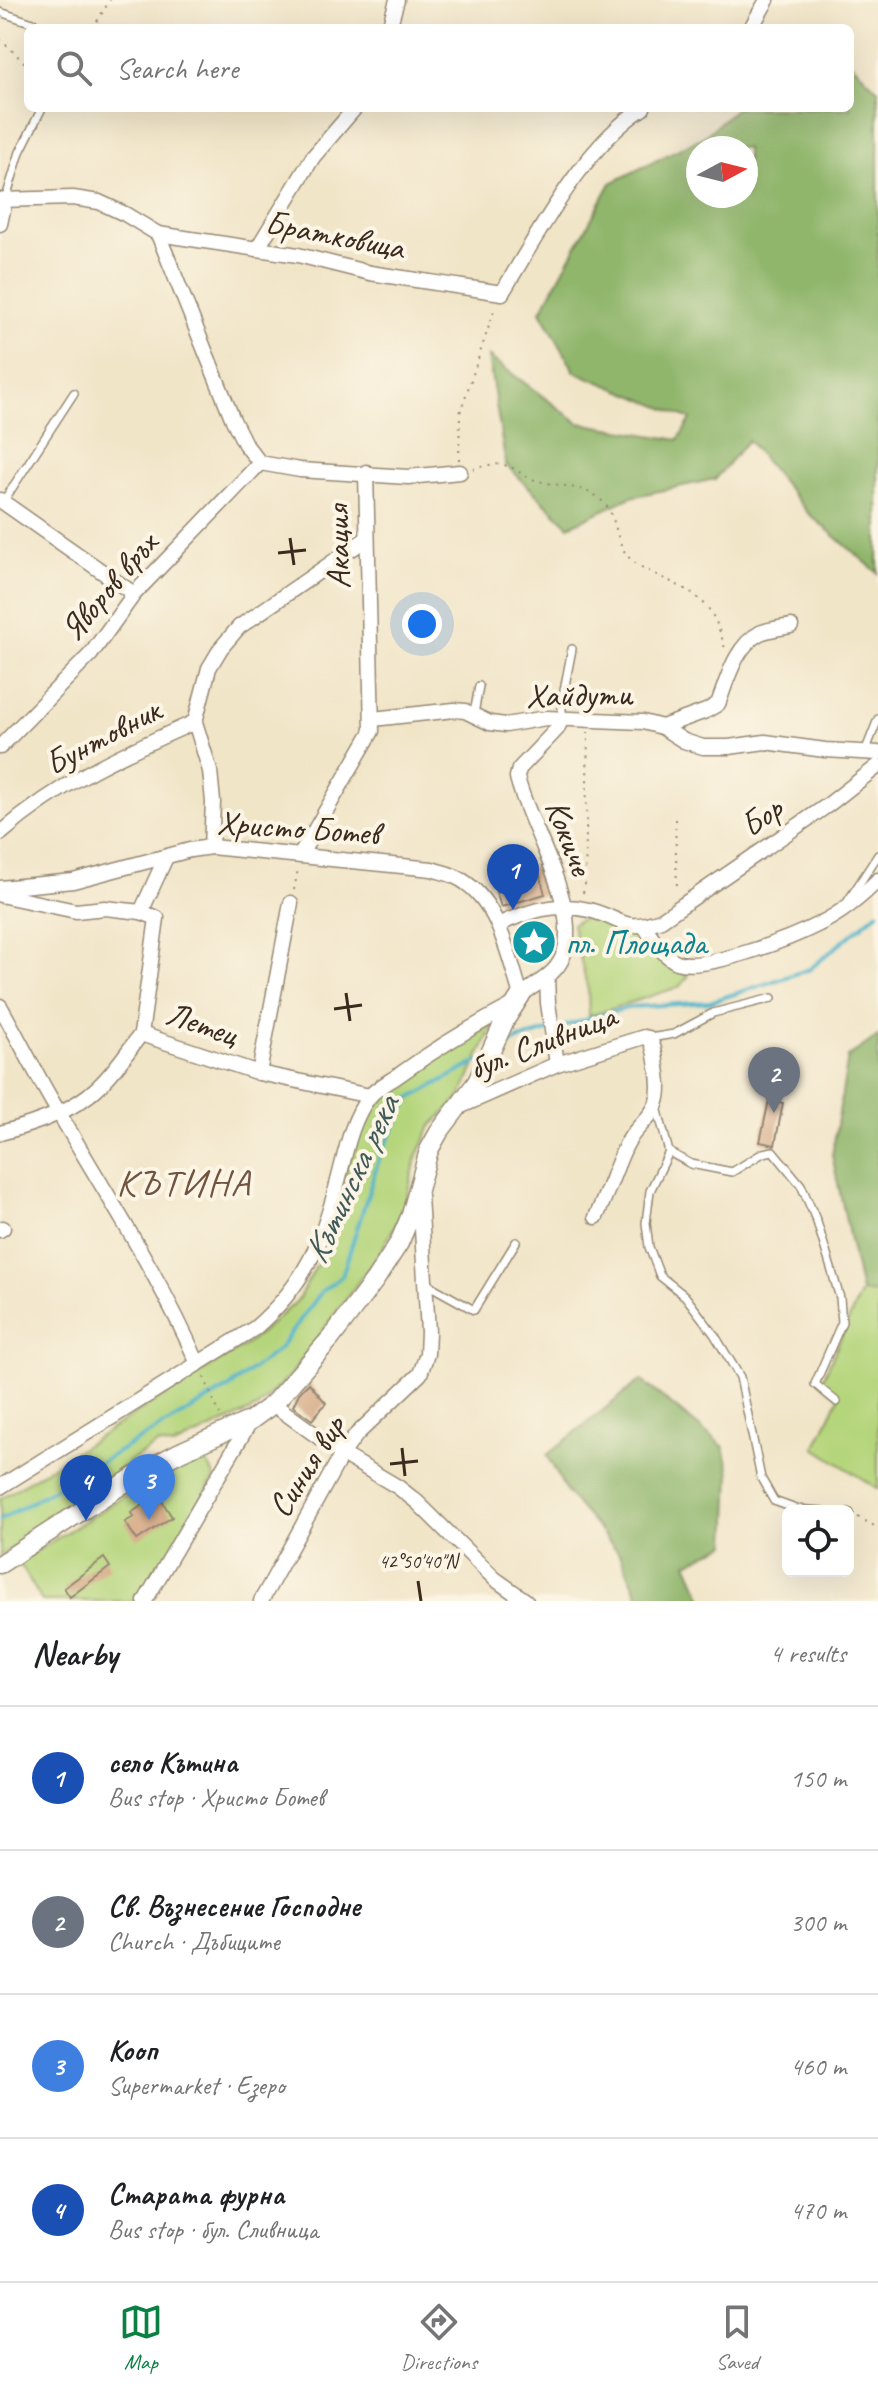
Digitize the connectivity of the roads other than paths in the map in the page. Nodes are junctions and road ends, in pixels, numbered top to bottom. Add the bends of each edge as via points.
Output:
1 (397, 0) edge
2 (767, 0) edge
3 (0, 12) edge
4 (36, 24) edge
5 (390, 24) edge
6 (753, 24) edge
7 (40, 112) edge
8 (352, 112) edge
9 (637, 112) edge
10 (2, 200) edge
11 (0, 224) edge
12 (158, 234) junction
13 (257, 249) junction
14 (74, 393) dead end
15 (260, 463) junction
16 (366, 472) junction
17 (460, 472) road end
18 (1, 501) edge
19 (366, 539) junction
20 (134, 594) junction
21 (791, 626) dead end
22 (572, 649) dead end
23 (479, 686) dead end
24 (473, 716) junction
25 (562, 718) junction
26 (373, 719) junction
27 (878, 719) edge
28 (195, 722) junction
29 (662, 727) junction
30 (0, 747) edge
31 (871, 753) edge
32 (878, 766) edge
33 (0, 834) edge
34 (211, 847) junction
35 (301, 854) junction
36 (878, 855) edge
37 (166, 857) junction
38 (878, 880) edge
39 (0, 888) edge
40 (0, 895) edge
41 (291, 903) road end
42 (571, 908) junction
43 (843, 910) junction
44 (141, 912) junction
45 (498, 925) junction
46 (644, 926) junction
47 (547, 977) junction
48 (772, 998) dead end
49 (0, 1006) edge
50 (513, 1007) junction
51 (141, 1034) junction
52 (649, 1038) junction
53 (557, 1058) junction
54 (259, 1073) junction
55 (370, 1096) junction
56 (459, 1107) junction
57 (657, 1107) junction
58 (58, 1112) junction
59 (0, 1133) edge
60 (669, 1152) junction
61 (419, 1187) junction
62 (596, 1217) dead end
63 (516, 1242) dead end
64 (425, 1283) junction
65 (198, 1364) junction
66 (837, 1402) dead end
67 (273, 1404) junction
68 (251, 1420) junction
69 (342, 1454) junction
70 (0, 1487) edge
71 (785, 1505) edge
72 (0, 1564) edge
73 (147, 1600) edge
74 (261, 1601) edge
75 (526, 1601) edge

1 - 5 street
2 - 6 street
3 - 4 lane
7 - 10 lane
8 - 13 street via 313,157
9 - 13 street, Братковица via 597,151 502,293
10 - 11 street
10 - 12 street via 99,202
12 - 13 street, Братковица
12 - 15 street via 233,420
14 - 18 lane
15 - 16 street, Акация
15 - 20 street, Яворов връх
16 - 17 street via 408,477
16 - 19 street, Акация
18 - 20 street
19 - 26 street, Акация
19 - 28 street via 239,627 209,668
20 - 30 street, Яворов връх via 91,654
21 - 29 street via 753,637 728,674 718,704
22 - 25 lane
23 - 24 lane
24 - 25 street, Хайдути via 506,725
24 - 26 street, Хайдути via 454,710
25 - 29 street, Хайдути
25 - 42 street, Кокиче via 517,777
26 - 35 street, Акация via 372,731
27 - 31 lane
28 - 33 street, Бунтовник via 69,782
28 - 34 street via 210,771
29 - 31 street, Хайдути via 703,747 765,742
32 - 46 street, Бор via 678,912
34 - 35 street, Христо Ботев
34 - 37 street, Христо Ботев
35 - 45 street, Христо Ботев via 456,876 472,887
36 - 43 lane
37 - 39 street, Христо Ботев via 73,881
37 - 44 street
38 - 43 street
40 - 44 street via 76,911
41 - 54 street
42 - 45 street via 531,910
42 - 46 street via 623,925
42 - 47 street via 562,959
43 - 46 street via 768,945 701,963 681,964 669,958
44 - 51 street via 157,918
45 - 50 street, Христо Ботев
47 - 50 street, бул. Сливница
47 - 53 street
48 - 52 lane
49 - 58 street
50 - 55 street, бул. Сливница
50 - 56 street
51 - 54 street, Летец
51 - 58 street, Летец via 99,1087
52 - 53 street, бул. Сливница
52 - 57 street via 658,1074
53 - 56 street, бул. Сливница
54 - 55 street, Летец
55 - 65 street, бул. Сливница via 347,1147 316,1252 298,1283 255,1328
56 - 61 street, бул. Сливница via 429,1150
57 - 60 lane
57 - 62 street via 633,1132
58 - 59 street, Летец
58 - 65 street via 155,1274
60 - 66 lane via 691,1164 732,1172 773,1151 801,1185 840,1298 842,1322 815,1384
60 - 71 lane via 650,1191 649,1247 660,1276 685,1296 740,1377 761,1478 774,1501
61 - 64 street, Синия вир
61 - 67 street, бул. Сливница via 399,1243 375,1280
63 - 64 lane via 474,1310
64 - 69 street, Синия вир via 427,1354 420,1374
65 - 70 street, бул. Сливница
67 - 68 street, бул. Сливница
67 - 69 street
68 - 72 street, бул. Сливница via 140,1473
68 - 73 street
69 - 74 street, Синия вир
69 - 75 street via 408,1495 495,1579

